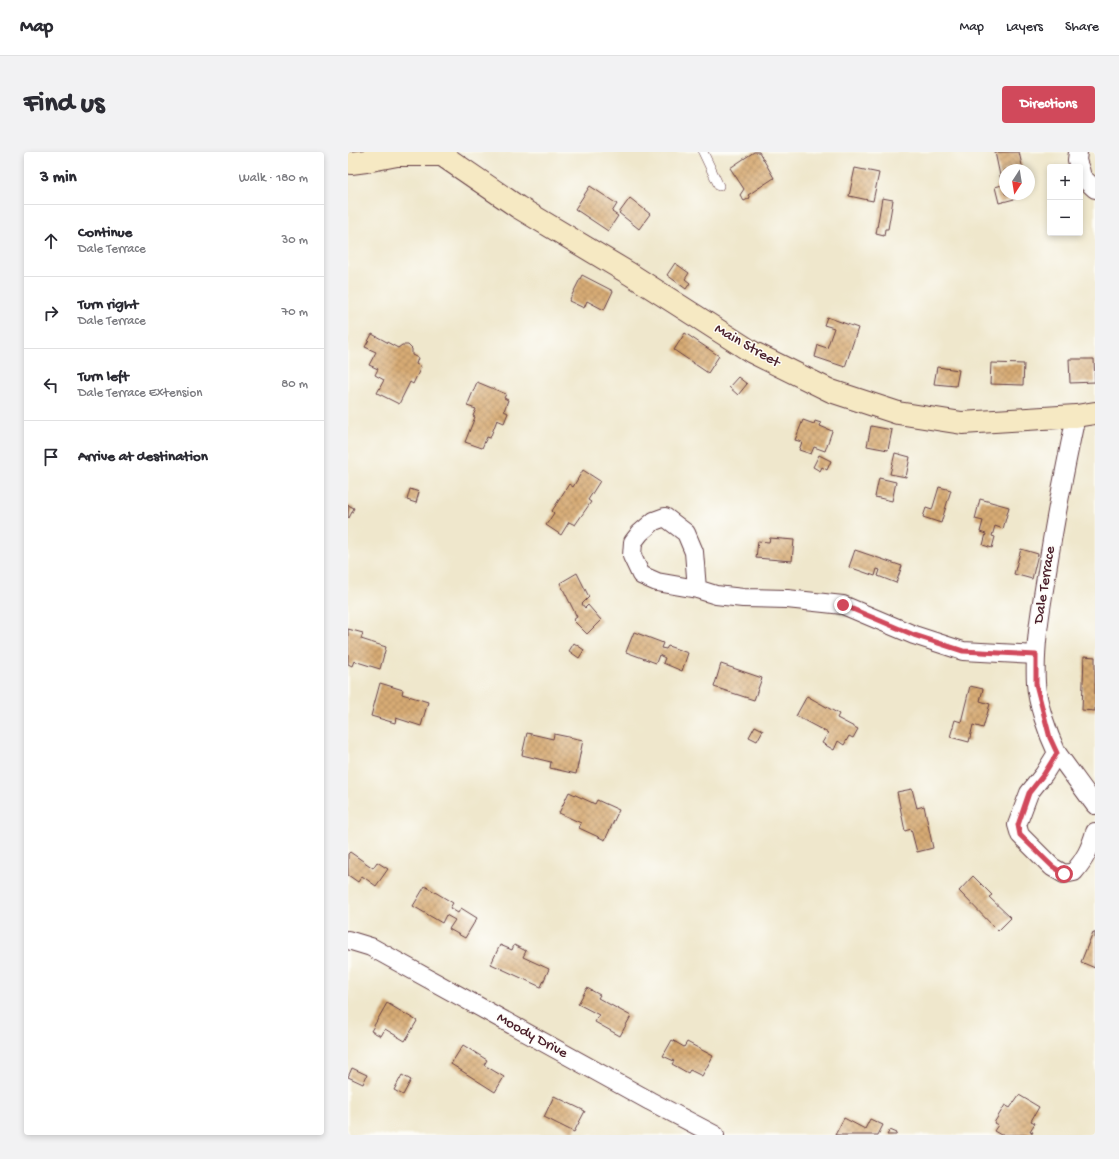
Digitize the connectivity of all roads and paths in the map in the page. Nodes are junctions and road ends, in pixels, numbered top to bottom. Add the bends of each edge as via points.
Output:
1 (703, 152) edge
2 (1078, 152) edge
3 (441, 153) edge
4 (352, 160) edge
5 (1078, 164) edge
6 (1083, 178) edge
7 (719, 186) dead end
8 (1095, 189) edge
9 (1086, 414) edge
10 (696, 589) dead end
11 (1036, 655) junction
12 (1057, 753) junction
13 (1095, 805) edge
14 (1095, 832) edge
15 (348, 940) edge
16 (715, 1135) edge

1 - 7 lane
2 - 5 street
3 - 4 main road via 397,155 366,161
3 - 9 main road, Main Street via 518,207 630,274 752,352 831,391 898,413 962,423
6 - 8 street
9 - 11 street, Dale Terrace via 1054,526 1038,622
10 - 11 street via 716,595 743,598 787,599 843,605 914,635 963,651
11 - 12 street, Dale Terrace via 1036,684 1048,731
12 - 13 street, Dale Terrace
12 - 14 street via 1029,793 1018,825 1020,835 1064,874 1074,872 1084,860
15 - 16 street, Moody Drive via 371,947

